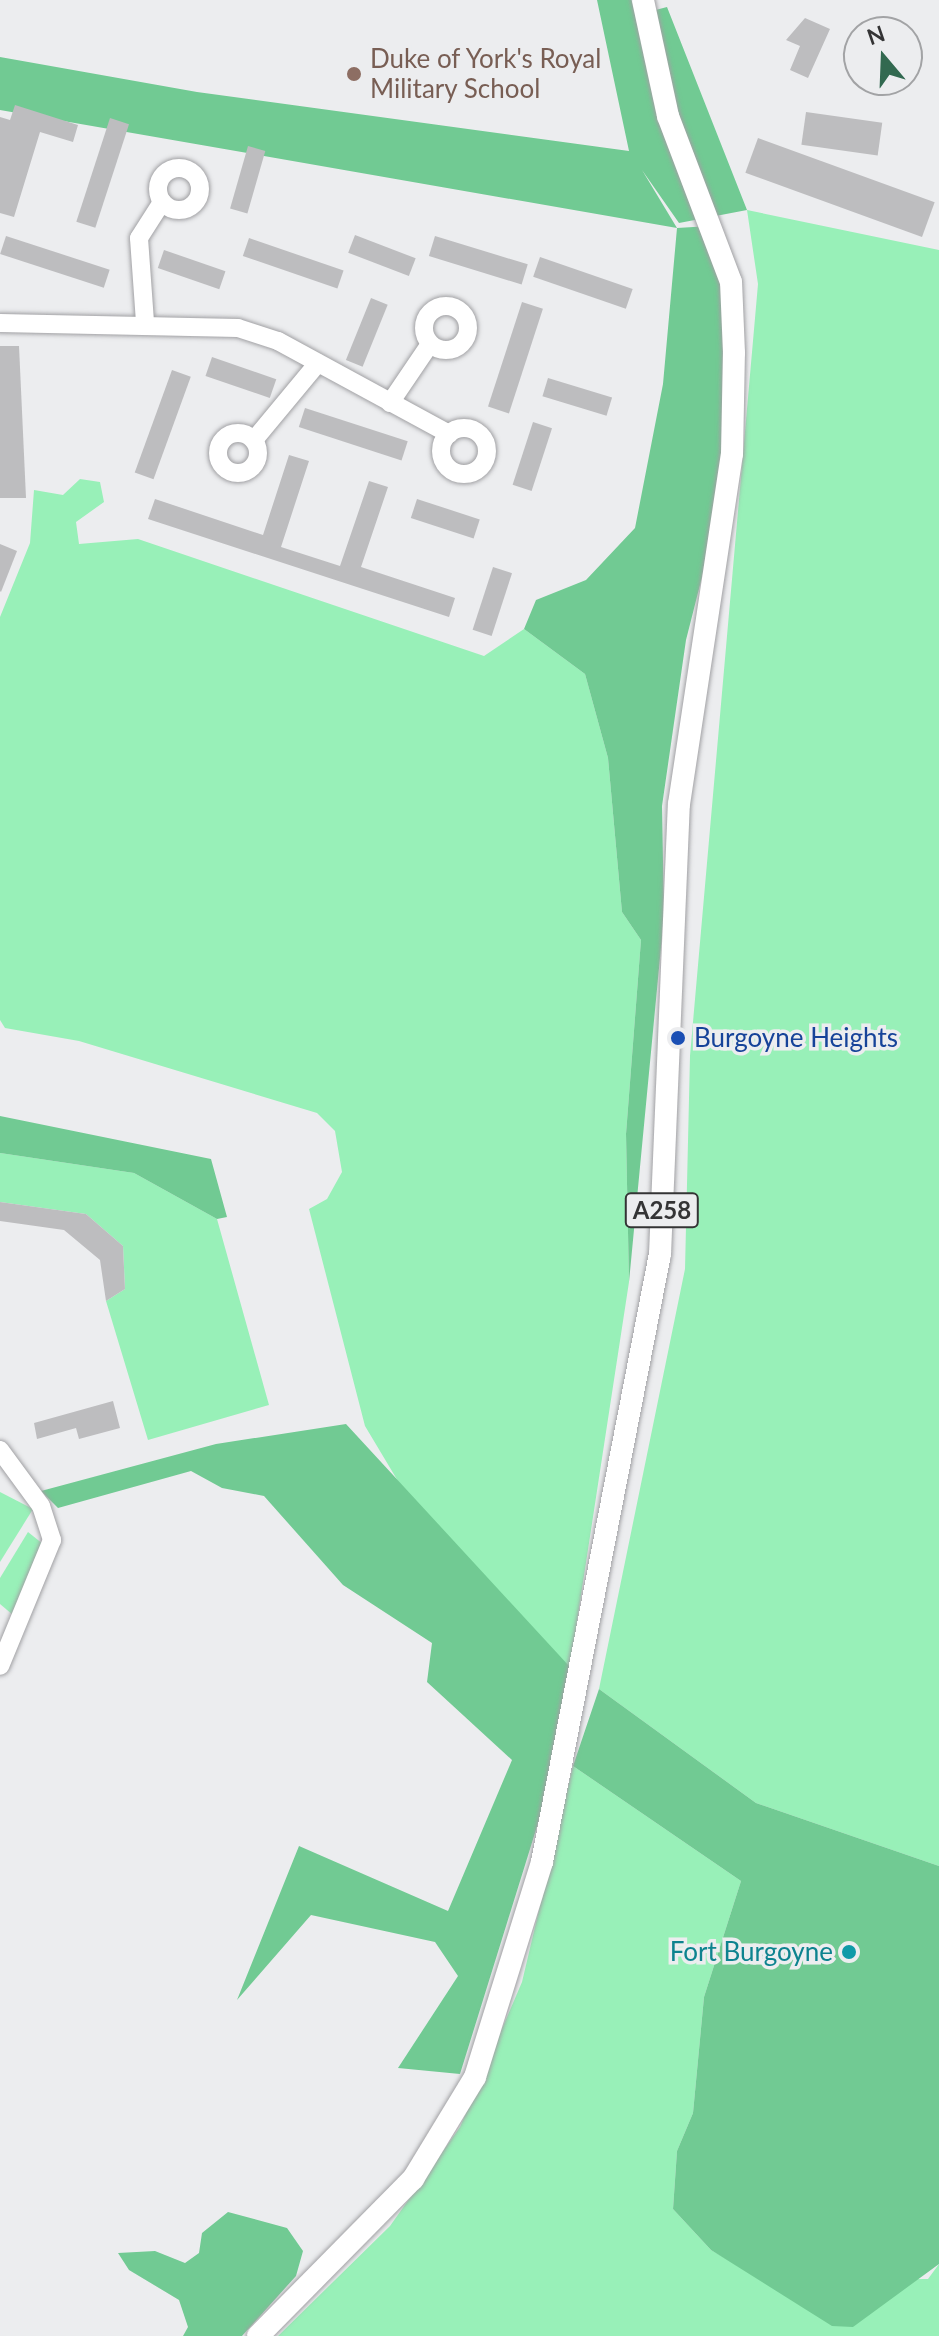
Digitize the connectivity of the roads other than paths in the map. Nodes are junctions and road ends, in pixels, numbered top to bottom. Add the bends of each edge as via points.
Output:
1 (643, 0) edge
2 (162, 202) dead end
3 (145, 322) junction
4 (0, 323) edge
5 (430, 344) dead end
6 (318, 363) junction
7 (390, 403) junction
8 (449, 434) dead end
9 (254, 440) dead end
10 (0, 1450) edge
11 (0, 1666) edge
12 (258, 2336) edge

1 - 12 main road, A258 via 668,116 731,282 734,353 732,454 679,804 660,1254 542,1862 475,2077 413,2179
2 - 3 street via 139,238
3 - 4 street
3 - 6 street via 238,328
5 - 7 street
6 - 7 street
6 - 9 street
7 - 8 street
10 - 11 street via 47,1518 52,1540

